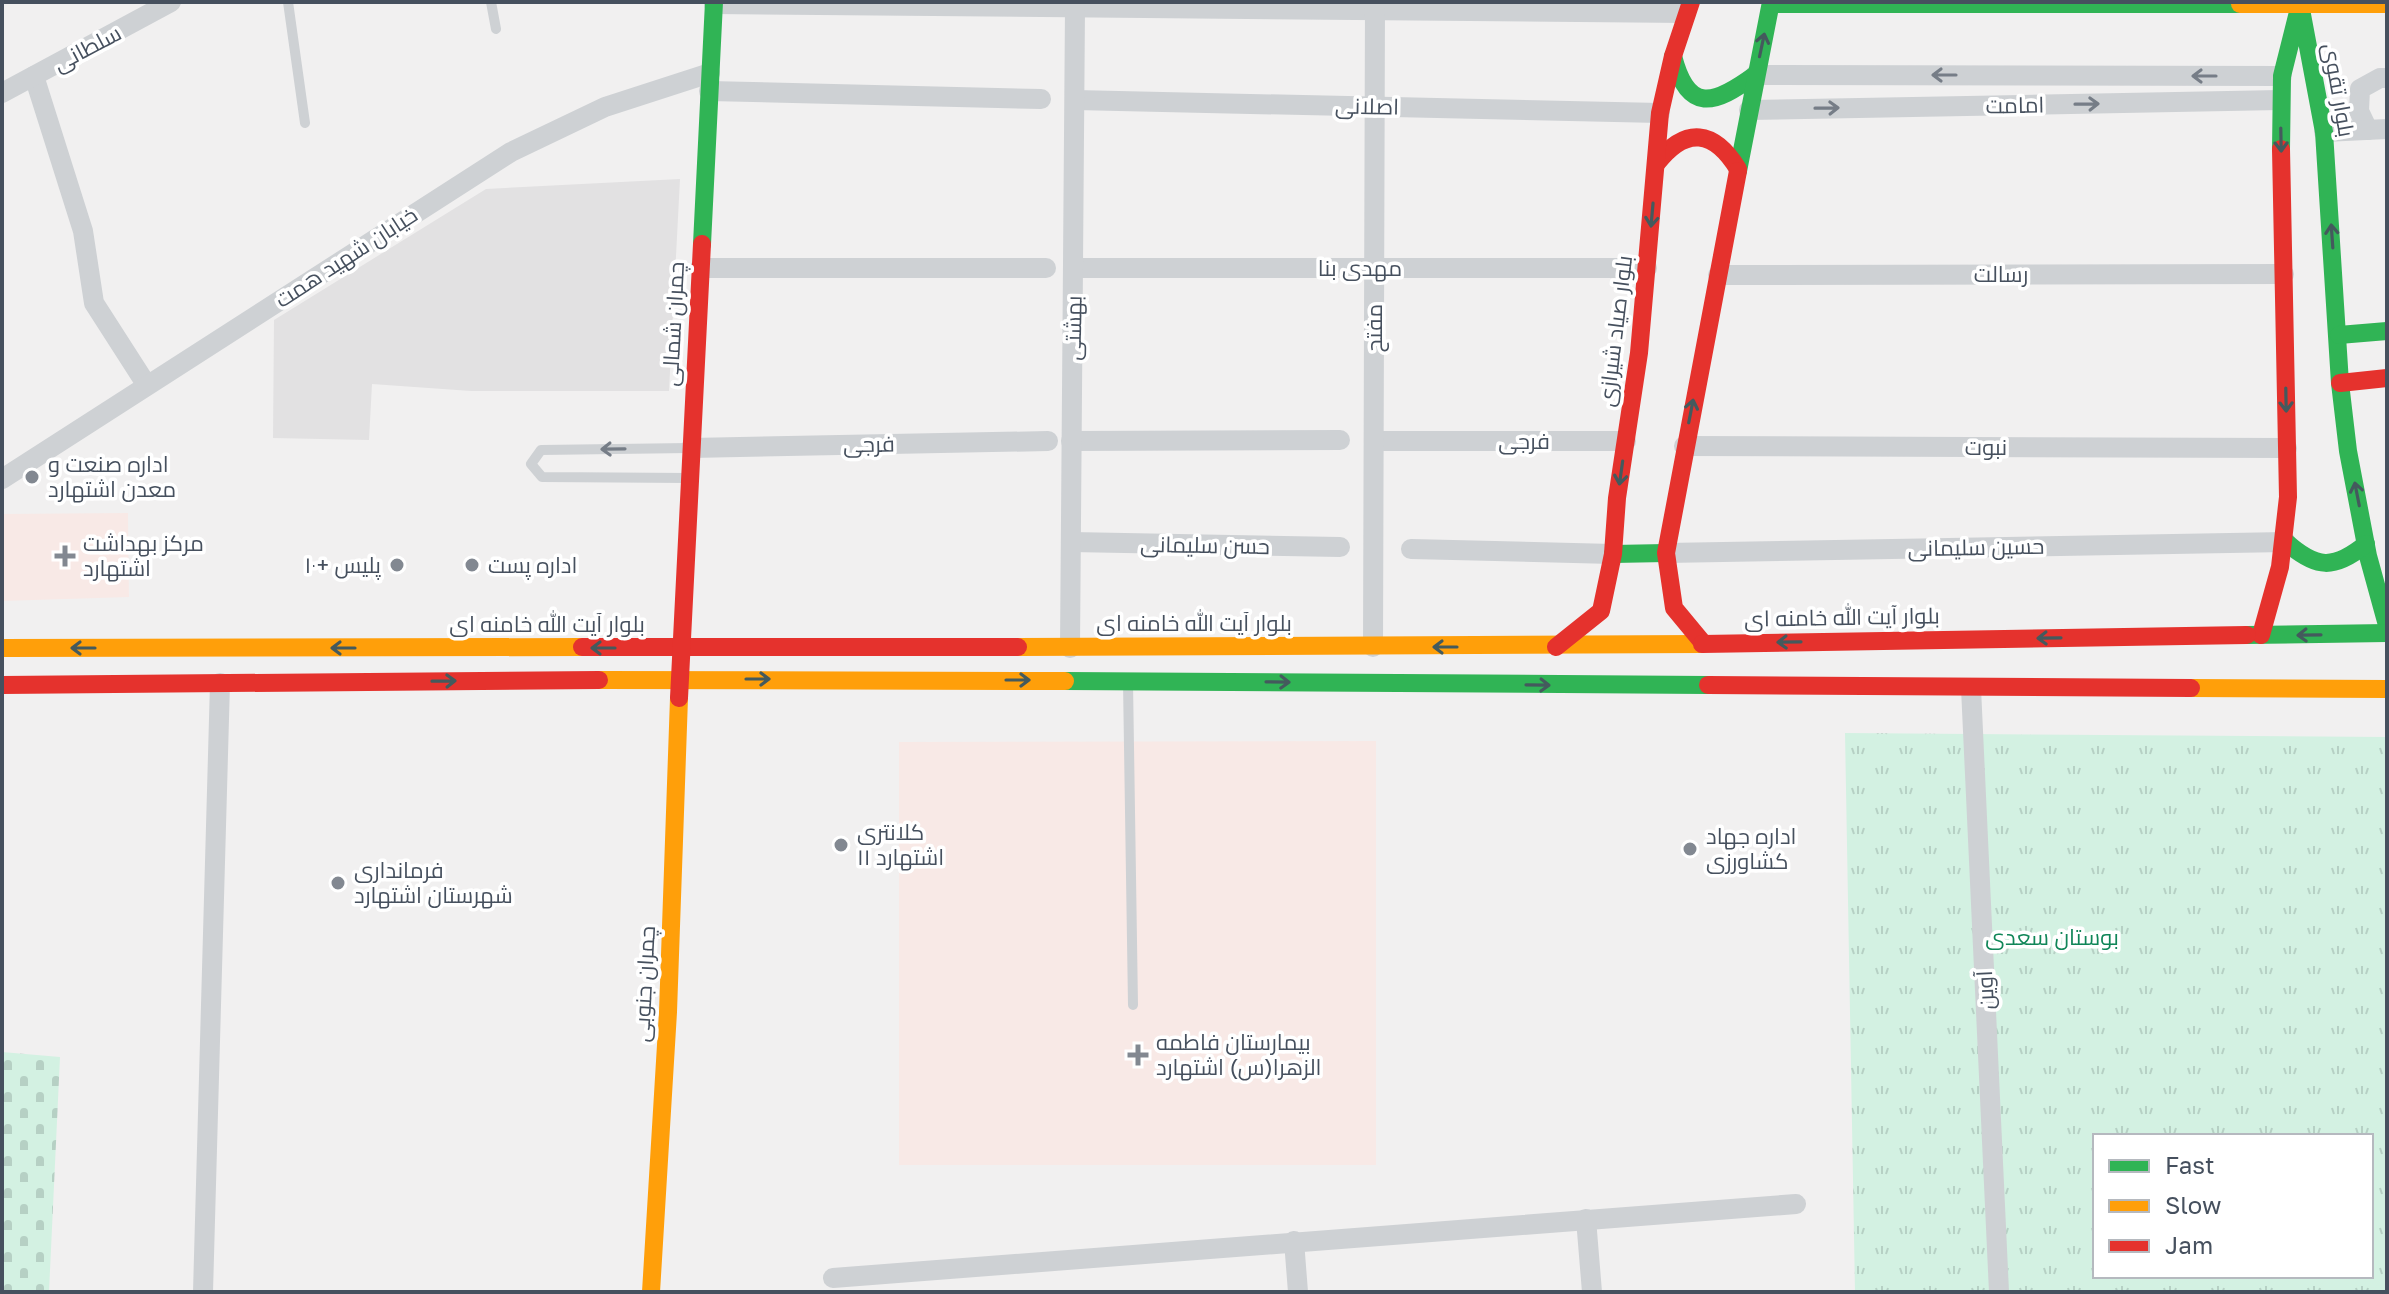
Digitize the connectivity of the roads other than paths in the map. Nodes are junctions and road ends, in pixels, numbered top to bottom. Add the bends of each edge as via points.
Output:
1 (171, 2) edge
2 (288, 2) edge
3 (491, 2) edge
4 (714, 3) edge
5 (1771, 3) edge
6 (2300, 4) junction
7 (2387, 4) edge
8 (1375, 6) edge
9 (148, 8) edge
10 (1075, 8) junction
11 (1689, 8) edge
12 (496, 29) dead end
13 (1673, 56) junction
14 (1755, 75) junction
15 (34, 76) junction
16 (2282, 76) junction
17 (2387, 78) edge
18 (710, 82) junction
19 (2, 93) edge
20 (1041, 99) dead end
21 (1075, 100) junction
22 (2280, 100) junction
23 (1375, 106) junction
24 (1749, 110) junction
25 (1660, 113) junction
26 (305, 123) dead end
27 (2378, 130) edge
28 (2324, 132) junction
29 (1657, 163) junction
30 (1738, 169) junction
31 (700, 268) junction
32 (1046, 268) dead end
33 (1073, 268) junction
34 (1374, 268) junction
35 (1647, 268) junction
36 (2284, 274) junction
37 (1718, 275) junction
38 (2387, 331) edge
39 (2339, 335) junction
40 (2387, 378) edge
41 (2340, 383) junction
42 (146, 384) junction
43 (1340, 440) dead end
44 (1048, 441) dead end
45 (1071, 441) junction
46 (1374, 441) junction
47 (1626, 441) junction
48 (1684, 446) junction
49 (691, 448) junction
50 (2287, 448) junction
51 (690, 478) junction
52 (2, 479) edge
53 (1071, 542) junction
54 (2286, 542) junction
55 (1340, 547) dead end
56 (1411, 549) dead end
57 (2374, 551) edge
58 (1666, 553) junction
59 (1613, 554) junction
60 (2387, 625) edge
61 (2387, 633) edge
62 (2261, 635) junction
63 (1703, 643) junction
64 (1373, 647) junction
65 (1556, 647) junction
66 (2, 648) edge
67 (681, 648) junction
68 (1070, 648) junction
69 (680, 679) junction
70 (1128, 680) junction
71 (220, 683) junction
72 (2, 685) edge
73 (1971, 688) junction
74 (2387, 689) edge
75 (1133, 1005) dead end
76 (1796, 1204) dead end
77 (1586, 1219) junction
78 (1294, 1241) junction
79 (833, 1278) dead end
80 (203, 1292) edge
81 (651, 1292) edge
82 (1298, 1292) edge
83 (1592, 1292) edge
84 (1999, 1292) edge

1 - 9 street, سلطانی
2 - 26 lane
3 - 12 lane
4 - 10 street
4 - 18 street, چمران شمالی
5 - 6 street
14 -> 5 street
6 - 7 street
6 - 16 street, بلوار تقوی
6 - 28 street, بلوار تقوی
8 - 10 street
8 - 11 street
8 - 23 street, مفتح
9 - 15 street, سلطانی
10 - 21 street, بهشتی
11 - 13 street, بلوار صیاد شیرازی
13 - 14 street via 1681,85 1703,99 1722,98
13 - 25 street, بلوار صیاد شیرازی
16 -> 14 street, امامت
14 - 24 street
15 - 19 street, سلطانی
15 - 42 street via 83,231 94,303
16 - 22 street, بلوار تقوی
17 - 27 street via 2360,89 2359,111
18 - 20 street
18 - 31 street, چمران شمالی
18 - 42 street, خیابان شهید همت via 605,107 511,152
21 - 23 street, اصلانی
21 - 33 street, بهشتی
24 -> 22 street, امامت
22 -> 36 street, بلوار تقوی
23 - 25 street, اصلانی
23 - 34 street, مفتح
24 - 30 street
25 - 29 street, بلوار صیاد شیرازی
27 - 28 street
39 -> 28 street, بلوار تقوی
29 - 30 street via 1666,148 1699,136 1716,141
29 -> 35 street, بلوار صیاد شیرازی
30 - 37 street
31 - 32 street
31 - 49 street, چمران شمالی
33 - 34 street, مهدی بنا
33 - 45 street, بهشتی
34 - 35 street, مهدی بنا
34 - 46 street, مفتح
35 - 47 street, بلوار صیاد شیرازی
36 - 37 street, رسالت
36 -> 50 street, بلوار تقوی
48 -> 37 street
38 - 39 street
39 - 41 street, بلوار تقوی
40 - 41 street
57 -> 41 street, بلوار تقوی via 2348,451
42 - 52 street, خیابان شهید همت
43 - 45 street
44 - 49 street, فرجی
45 - 53 street, بهشتی
46 - 47 street, فرجی
46 - 64 street, مفتح
47 -> 59 street, بلوار صیاد شیرازی
48 - 50 street, نبوت
48 - 58 street
49 - 51 street, چمران شمالی
49 -> 51 lane via 541,450 531,464 542,477
50 - 54 street, بلوار تقوی
51 - 67 street, چمران شمالی
53 - 55 street, حسن سلیمانی
53 - 68 street, بهشتی
54 - 57 street via 2303,559 2325,565
54 - 58 street, حسین سلیمانی
54 - 62 street, بلوار تقوی
56 - 59 street
57 - 60 street, بلوار تقوی
58 - 59 street
58 - 63 street via 1674,608
59 - 65 street, بلوار صیاد شیرازی via 1601,611
61 -> 62 street, بلوار آیت الله خامنه ای
62 -> 63 street, بلوار آیت الله خامنه ای
63 - 65 street, بلوار آیت الله خامنه ای
65 -> 64 street, بلوار آیت الله خامنه ای
64 - 68 street, بلوار آیت الله خامنه ای
67 -> 66 street, بلوار آیت الله خامنه ای
67 - 68 street, بلوار آیت الله خامنه ای
67 - 69 street, چمران جنوبی
69 -> 70 street
71 -> 69 street
69 - 81 street, چمران جنوبی
70 -> 73 street
70 - 75 lane
71 - 72 street
71 - 80 street
73 - 74 street
73 - 84 street, آوین
76 - 77 street
77 - 78 street
77 - 83 street
78 - 79 street
78 - 82 street

